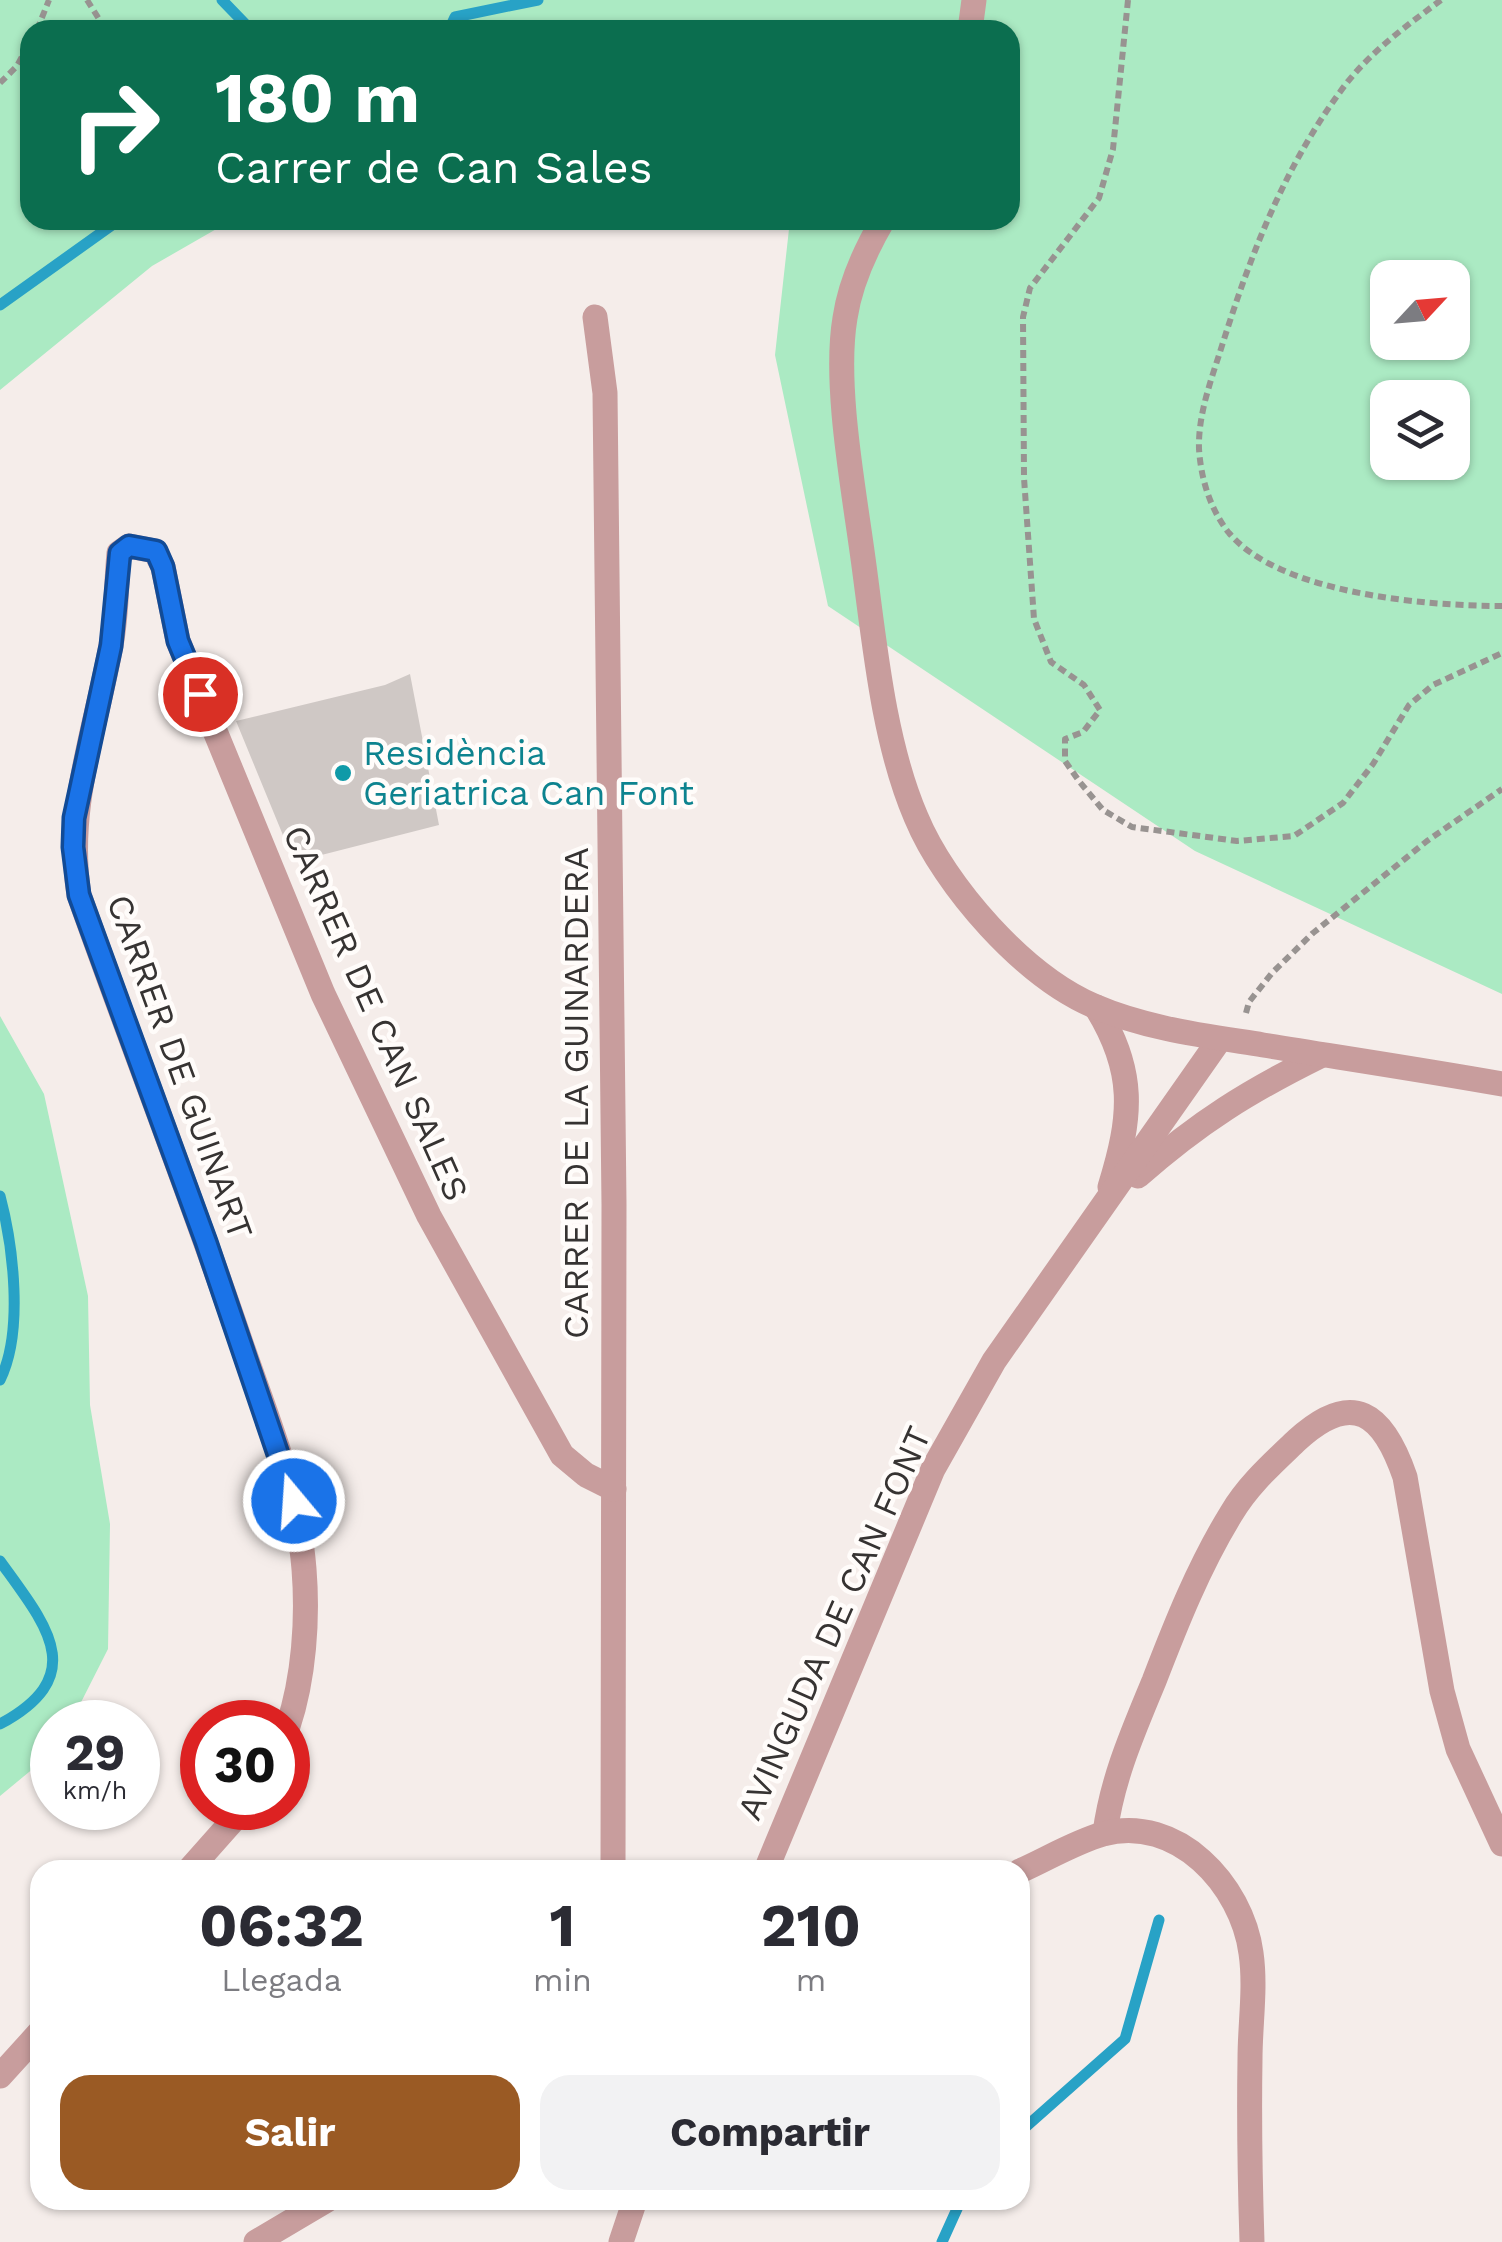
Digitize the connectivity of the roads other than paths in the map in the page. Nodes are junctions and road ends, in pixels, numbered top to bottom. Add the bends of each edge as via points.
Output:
1 (878, 230) edge
2 (594, 317) dead end
3 (129, 546) joint
4 (1096, 1007) junction
5 (1228, 1040) junction
6 (1322, 1055) junction
7 (1502, 1084) edge
8 (1104, 1206) junction
9 (614, 1489) junction
10 (295, 1700) edge
11 (224, 1830) edge
12 (1106, 1833) junction
13 (1502, 1844) edge
14 (198, 1860) edge
15 (613, 1860) edge
16 (770, 1860) edge
17 (1030, 1867) edge
18 (30, 2043) edge
19 (0, 2076) edge
20 (310, 2210) edge
21 (632, 2210) edge
22 (256, 2242) edge
23 (621, 2242) edge
24 (1252, 2242) edge

1 - 4 street via 844,318 843,357 852,479 894,748 916,819 954,883 1032,964
2 - 9 street, CARRER DE LA GUINARDERA via 605,393
3 - 9 street, CARRER DE CAN SALES via 156,551 178,641 280,894 428,1216 562,1455
3 - 10 street, CARRER DE GUINART via 120,553 111,646 74,818 79,895 294,1501 304,1569
4 - 5 street
4 - 8 street, AVINGUDA DE CAN FONT via 1117,1040 1127,1100
5 - 6 street
5 - 8 street, AVINGUDA DE CAN FONT
6 - 7 street
6 - 8 street, AVINGUDA DE CAN FONT via 1190,1130
8 - 16 street, AVINGUDA DE CAN FONT via 994,1361 932,1469
9 - 15 street, CARRER DE LA GUINARDERA
11 - 14 street
12 - 13 street via 1114,1779 1178,1621 1232,1512 1314,1424 1346,1411 1376,1423 1398,1457 1442,1692 1458,1749
12 - 17 street
12 - 24 street via 1155,1835 1197,1855 1244,1924 1253,1994
18 - 19 street
20 - 22 street
21 - 23 street

